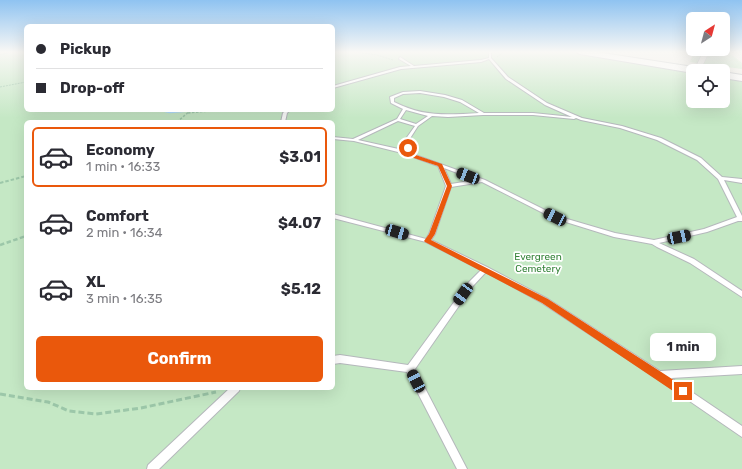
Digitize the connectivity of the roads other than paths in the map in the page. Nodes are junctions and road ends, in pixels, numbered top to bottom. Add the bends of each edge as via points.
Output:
1 (381, 74) edge
2 (504, 74) edge
3 (730, 76) edge
4 (742, 78) edge
5 (335, 86) edge
6 (546, 104) junction
7 (542, 108) dead end
8 (404, 110) junction
9 (538, 111) dead end
10 (482, 114) junction
11 (533, 114) junction
12 (430, 116) junction
13 (581, 119) junction
14 (398, 120) junction
15 (417, 125) junction
16 (335, 138) edge
17 (354, 140) junction
18 (404, 152) junction
19 (440, 165) junction
20 (720, 178) junction
21 (483, 181) junction
22 (742, 181) edge
23 (449, 186) junction
24 (335, 217) edge
25 (741, 219) edge
26 (428, 241) junction
27 (654, 242) junction
28 (485, 269) junction
29 (742, 294) edge
30 (335, 360) edge
31 (410, 369) junction
32 (742, 370) edge
33 (659, 375) junction
34 (233, 390) edge
35 (742, 432) edge
36 (152, 469) edge
37 (462, 469) edge

1 - 5 lane
2 - 6 lane
3 - 4 street
6 - 7 lane
6 - 13 lane
8 - 10 lane via 392,102 392,97 403,93 420,92 461,101
8 - 12 lane
8 - 14 lane
9 - 11 lane
10 - 11 lane
10 - 12 lane
11 - 13 lane
12 - 15 lane
13 - 20 lane via 659,138 699,159
14 - 15 lane
14 - 17 lane
15 - 18 lane via 407,140 408,148
16 - 17 lane
17 - 18 lane
18 - 19 lane
19 - 21 lane
19 - 23 lane
20 - 22 lane
20 - 25 lane
21 - 23 lane
21 - 27 lane via 555,217 614,235
23 - 26 lane
24 - 26 lane
25 - 27 lane via 705,232
26 - 28 lane
27 - 29 lane via 692,261
28 - 31 lane via 470,285
28 - 33 lane via 545,301
30 - 31 lane
31 - 37 lane
32 - 33 lane
33 - 35 lane
34 - 36 lane

